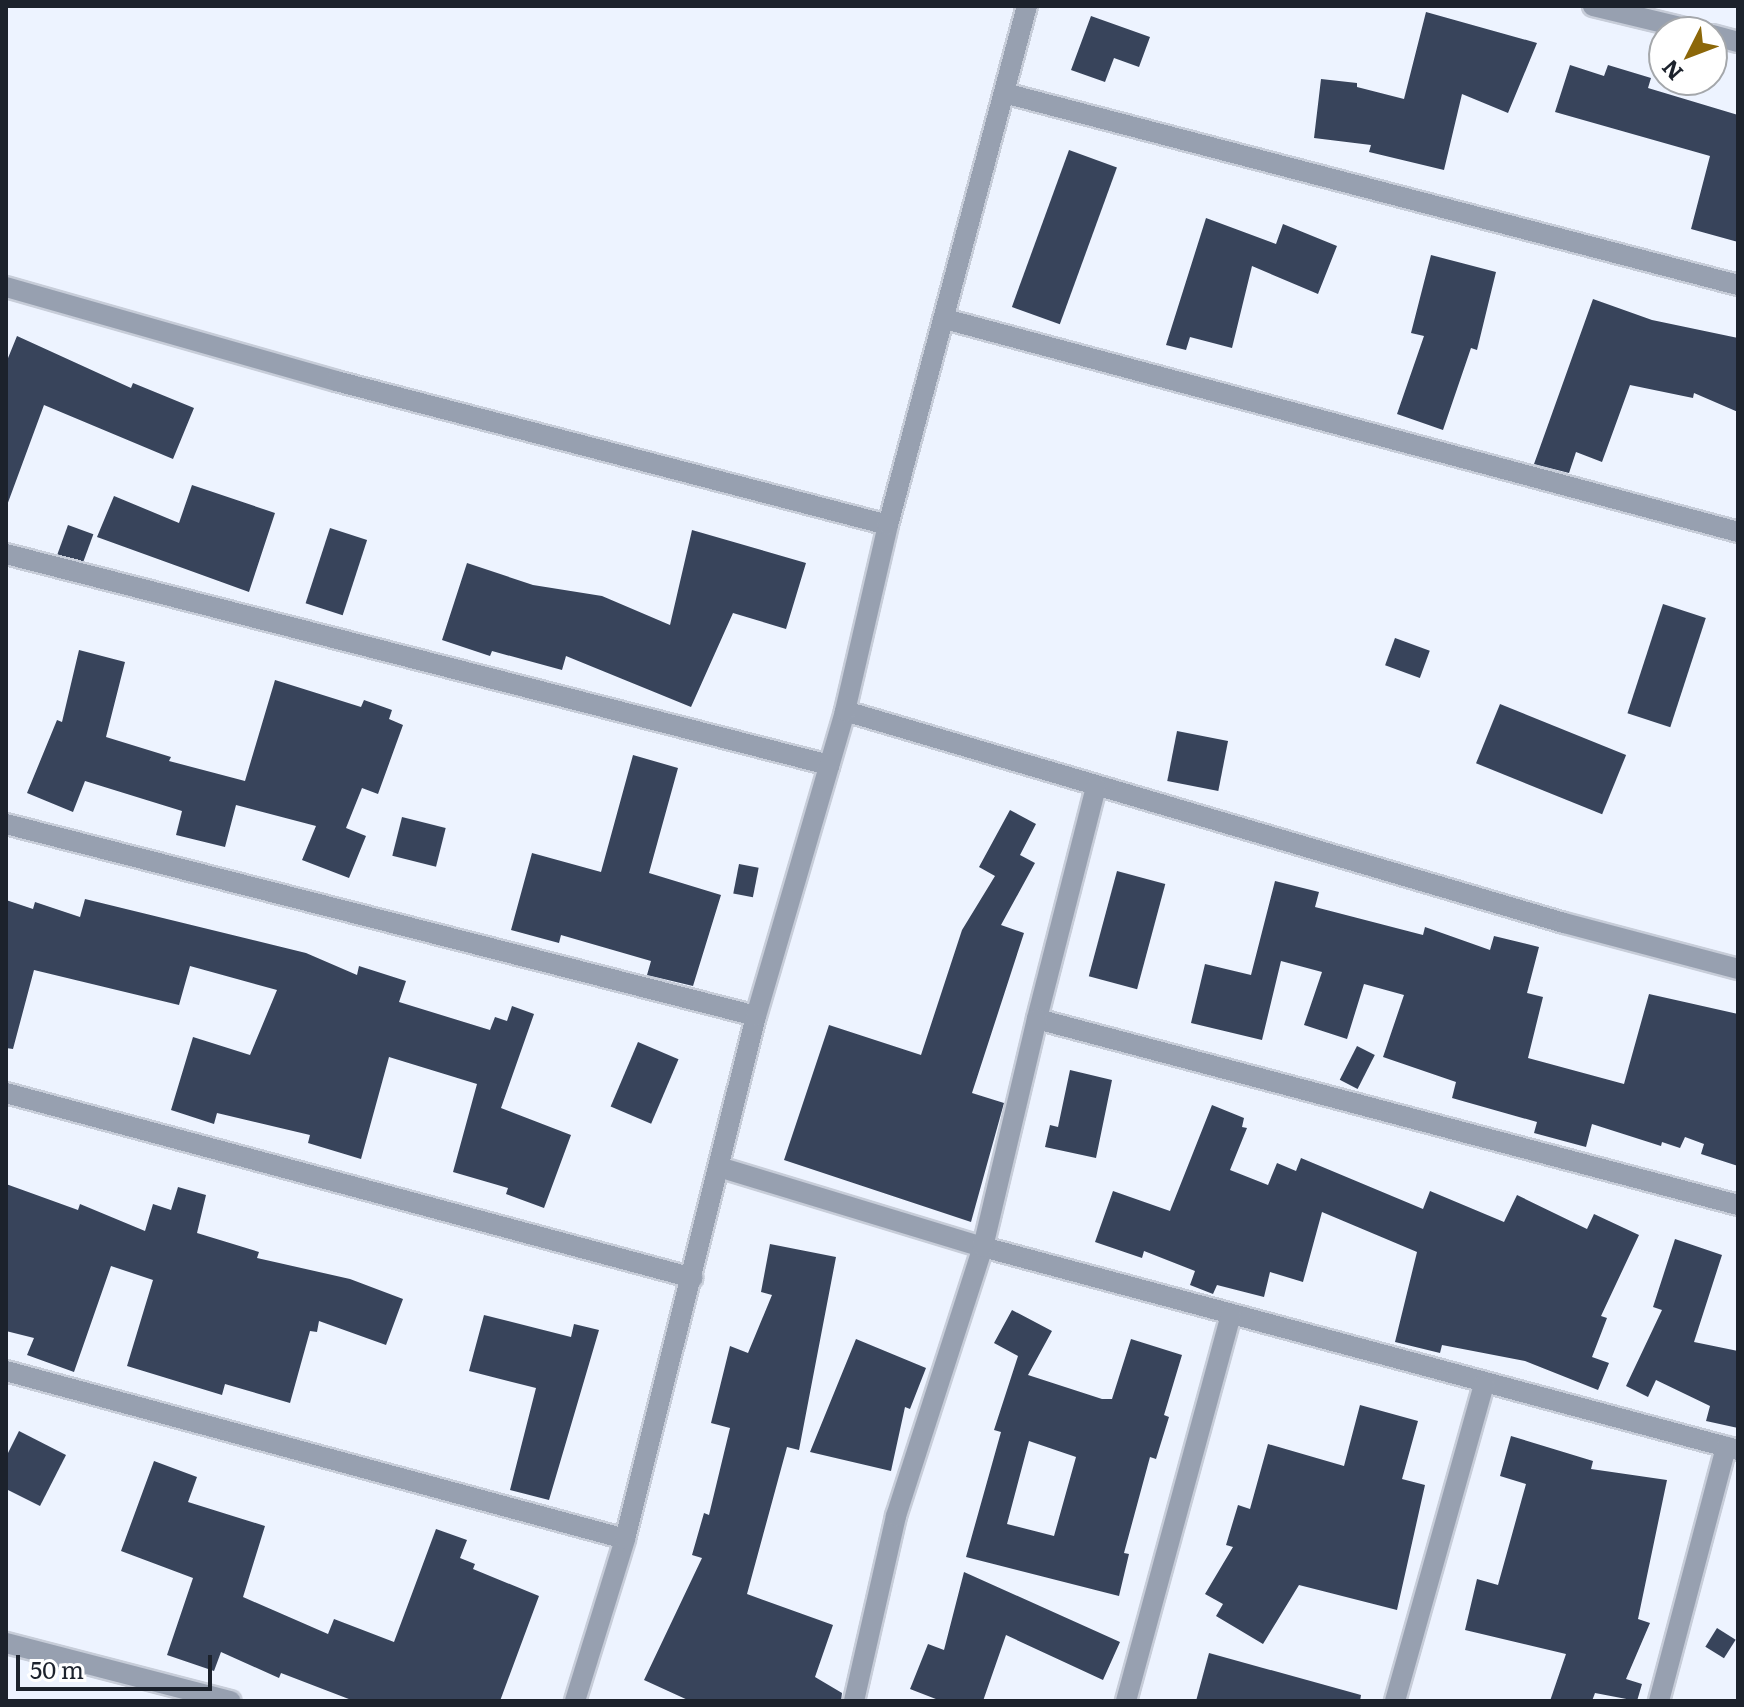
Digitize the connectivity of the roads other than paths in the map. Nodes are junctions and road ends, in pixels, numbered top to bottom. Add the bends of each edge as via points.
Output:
1 (1027, 6) edge
2 (1593, 6) edge
3 (1648, 19) edge
4 (1004, 93) junction
5 (1738, 285) edge
6 (6, 287) edge
7 (945, 319) junction
8 (888, 525) junction
9 (1738, 532) edge
10 (6, 554) edge
11 (845, 711) junction
12 (829, 765) junction
13 (1096, 787) junction
14 (6, 824) edge
15 (1738, 969) edge
16 (756, 1016) junction
17 (1037, 1019) junction
18 (6, 1093) edge
19 (719, 1167) junction
20 (1738, 1205) edge
21 (983, 1247) junction
22 (693, 1278) junction
23 (1231, 1315) junction
24 (6, 1371) edge
25 (1484, 1384) junction
26 (1732, 1448) edge
27 (625, 1539) junction
28 (6, 1643) edge
29 (231, 1701) edge
30 (575, 1701) edge
31 (854, 1701) edge
32 (1126, 1701) edge
33 (1395, 1701) edge
34 (1659, 1701) edge

1 - 4 street
2 - 3 street
4 - 5 street
4 - 7 street
6 - 8 street via 336,381
7 - 8 street
7 - 9 street
8 - 11 street
10 - 12 street
11 - 12 street
11 - 13 street
12 - 16 street
13 - 15 street
13 - 17 street
14 - 16 street
16 - 19 street
17 - 20 street
17 - 21 street
18 - 22 street
19 - 21 street
19 - 22 street
21 - 23 street
21 - 31 street via 896,1516
22 - 27 street
23 - 25 street
23 - 32 street
24 - 27 street
25 - 26 street
25 - 33 street
26 - 34 street
27 - 30 street
28 - 29 street

